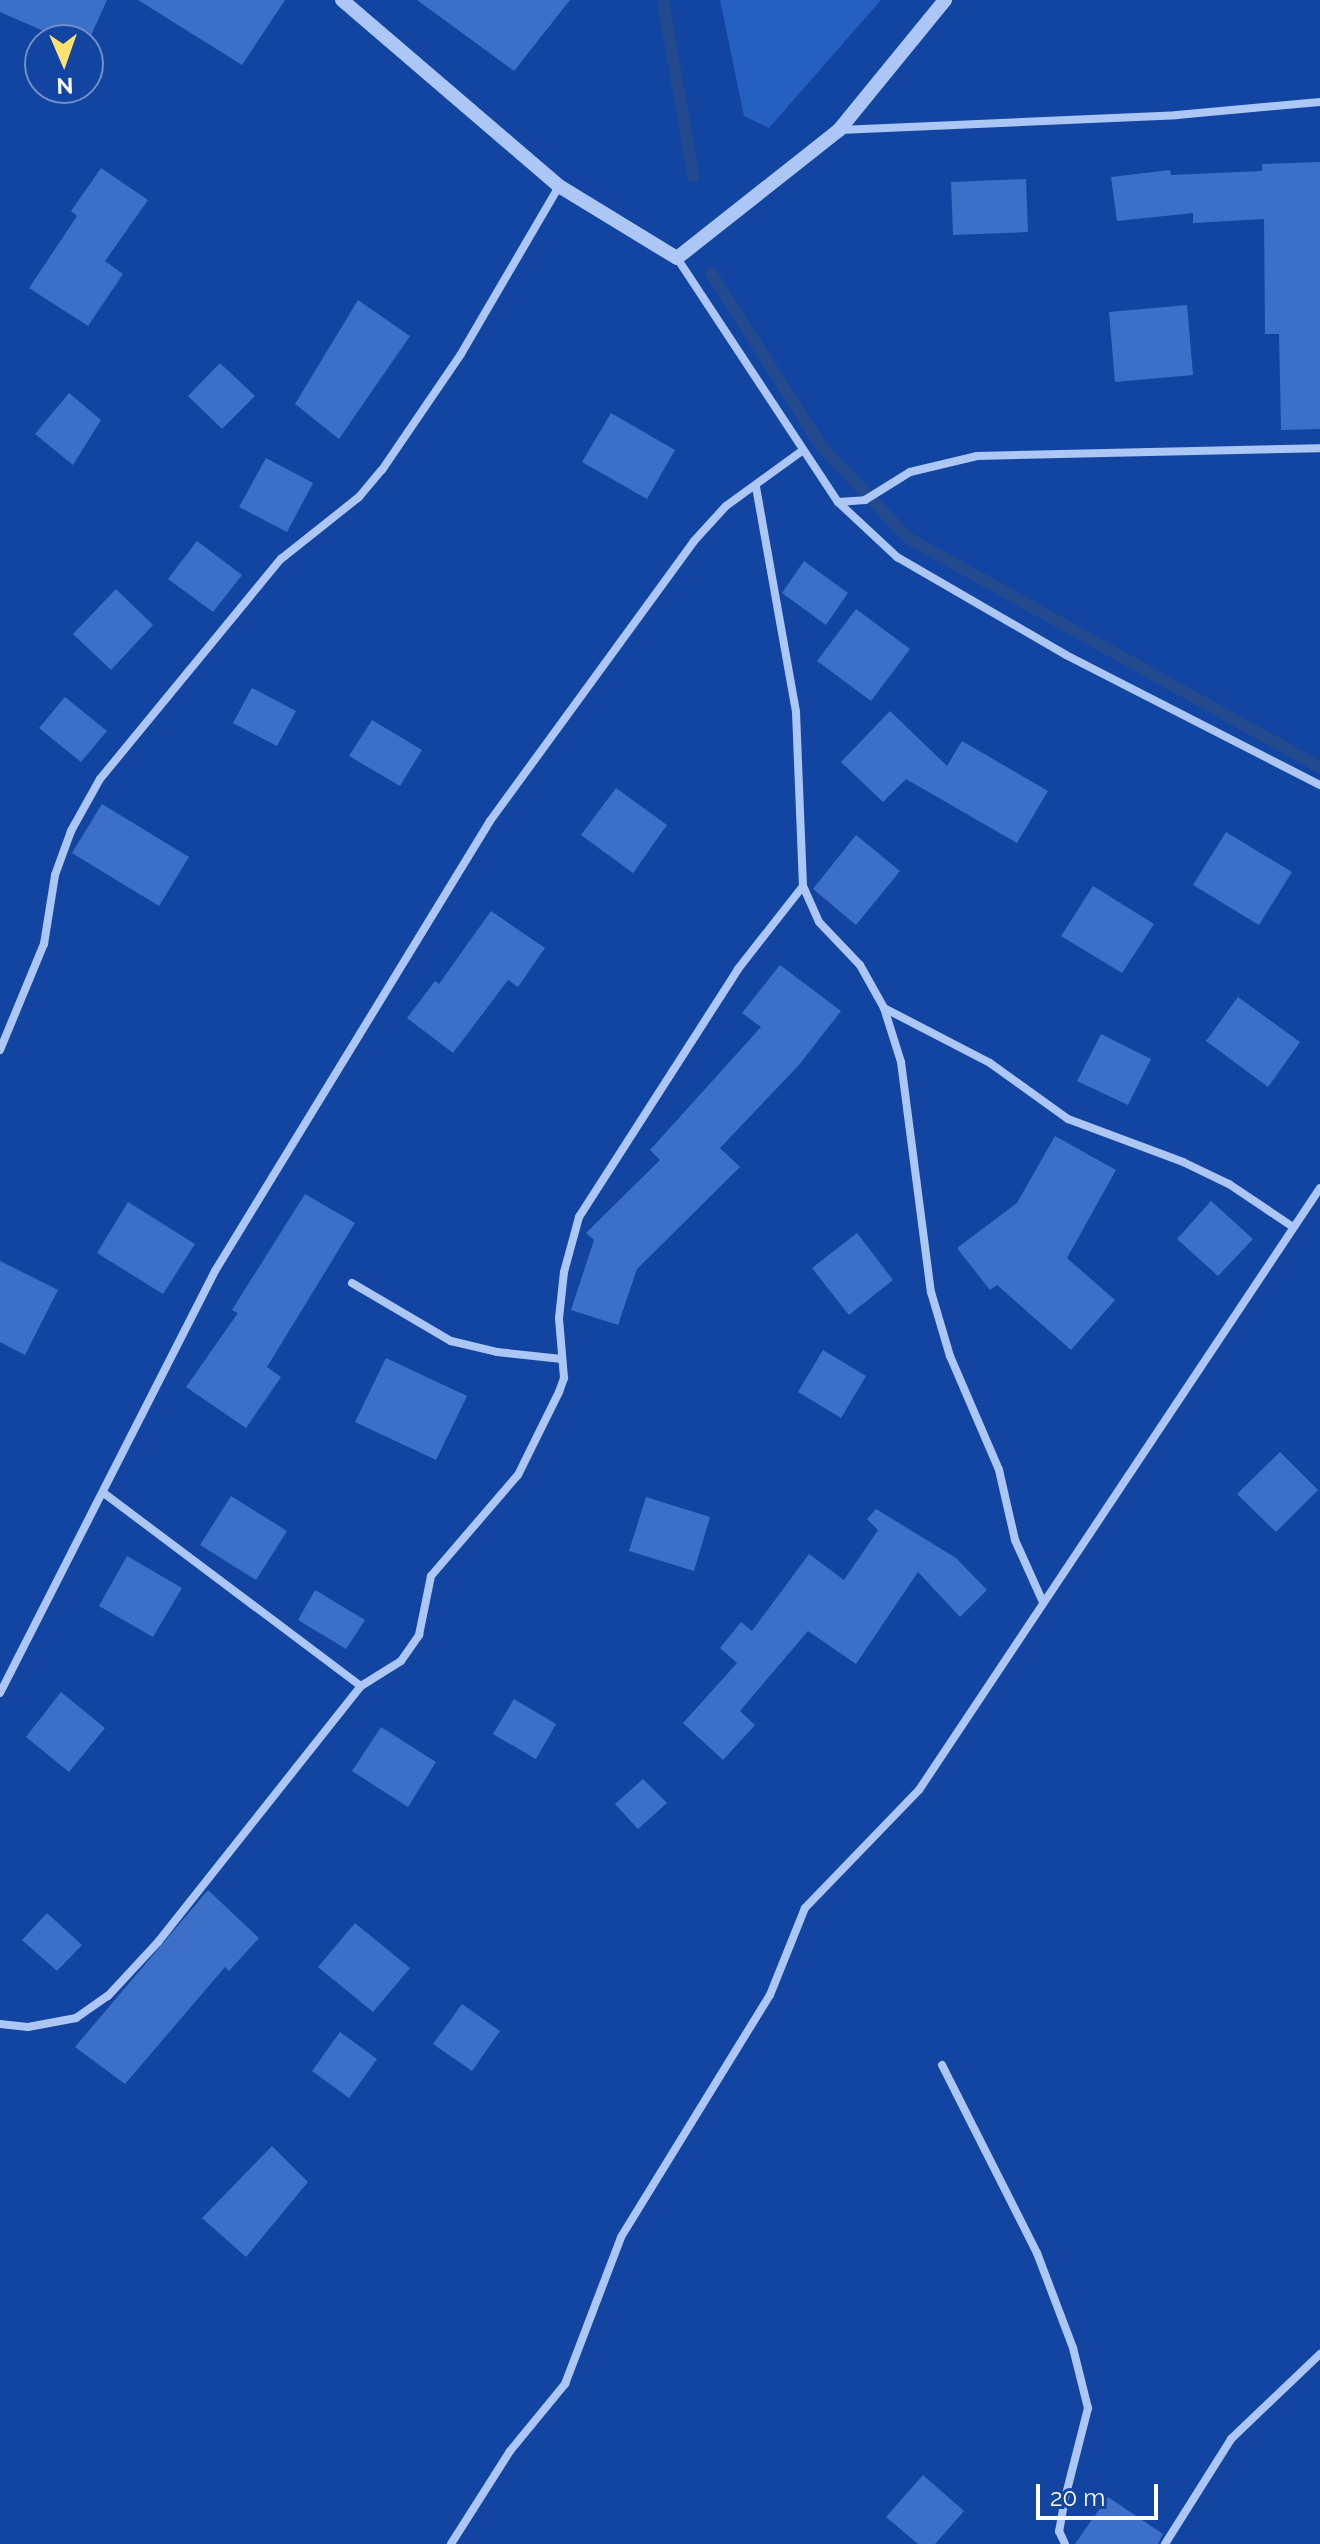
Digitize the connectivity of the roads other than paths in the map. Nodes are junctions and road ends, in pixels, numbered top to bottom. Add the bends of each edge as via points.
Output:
1 (342, 0) edge
2 (945, 0) edge
3 (1320, 102) edge
4 (839, 130) junction
5 (559, 186) junction
6 (677, 258) junction
7 (1320, 448) edge
8 (803, 450) junction
9 (756, 487) junction
10 (838, 502) junction
11 (1320, 785) edge
12 (803, 886) junction
13 (884, 1008) junction
14 (0, 1050) edge
15 (1320, 1188) edge
16 (1293, 1227) junction
17 (352, 1283) dead end
18 (562, 1359) junction
19 (105, 1494) junction
20 (1042, 1600) junction
21 (361, 1686) junction
22 (0, 1693) edge
23 (0, 2024) edge
24 (942, 2065) dead end
25 (1320, 2354) edge
26 (451, 2544) edge
27 (1065, 2544) edge
28 (1165, 2544) edge

1 - 5 street
2 - 4 street
3 - 4 street via 1177,115
4 - 6 street
5 - 6 street
5 - 14 street via 461,354 382,470 359,497 281,559 100,779 71,831 55,875 44,944
6 - 8 street
7 - 10 street via 977,456 910,472 865,500
8 - 9 street
8 - 10 street
9 - 12 street via 796,712
9 - 19 street via 726,506 654,590 490,821 215,1271 145,1402
10 - 11 street via 897,557 1066,655
12 - 13 street via 819,922 860,965
12 - 18 street via 738,969 579,1217 564,1272
13 - 16 street via 990,1063 1068,1119 1206,1173
13 - 20 street via 901,1062 931,1292 950,1356 999,1470 1015,1540
15 - 16 street
16 - 20 street
17 - 18 street via 451,1341
18 - 21 street via 559,1392 518,1475 431,1576 419,1635 401,1661
19 - 21 street
19 - 22 street
20 - 26 street via 919,1790 805,1908 770,1995 621,2237 565,2384 510,2451
21 - 23 street via 158,1942 108,1996 76,2018 28,2027
24 - 27 street via 1037,2253 1073,2348 1088,2408 1061,2520
25 - 28 street via 1231,2439

